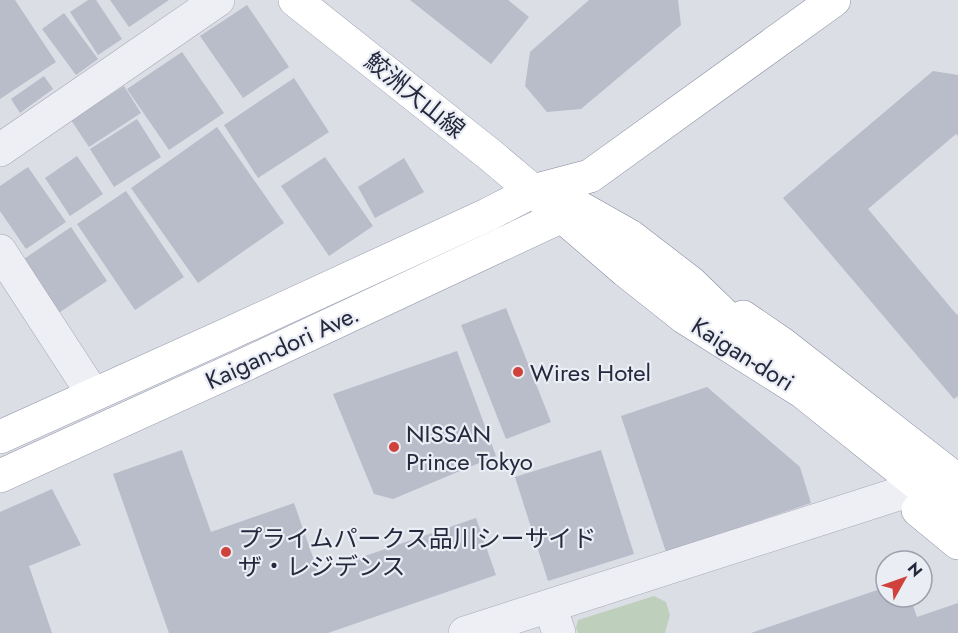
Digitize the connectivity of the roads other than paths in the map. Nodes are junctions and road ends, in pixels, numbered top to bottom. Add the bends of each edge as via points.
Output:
1 (218, 0) edge
2 (296, 0) edge
3 (834, 0) edge
4 (0, 150) edge
5 (590, 176) junction
6 (533, 191) junction
7 (570, 211) junction
8 (0, 251) edge
9 (691, 283) junction
10 (684, 317) junction
11 (803, 392) junction
12 (93, 394) junction
13 (0, 437) edge
14 (0, 476) edge
15 (958, 481) edge
16 (898, 494) junction
17 (958, 516) edge
18 (958, 543) edge
19 (554, 620) edge
20 (465, 633) edge

1 - 4 street
2 - 6 main road, 鮫洲大山線
3 - 5 main road
5 - 6 main road, Kaigan-dori Ave.
5 - 7 main road
6 - 7 main road, Kaigan-dori
6 - 12 main road, Kaigan-dori Ave.
7 - 9 main road, Kaigan-dori via 630,236
7 - 10 main road, Kaigan-dori via 626,271
7 - 14 main road, Kaigan-dori Ave.
8 - 12 street
9 - 11 main road, Kaigan-dori
9 - 15 main road via 781,343
10 - 11 main road, Kaigan-dori
10 - 16 main road
11 - 17 main road
12 - 13 main road, Kaigan-dori Ave.
16 - 18 main road
16 - 19 street
19 - 20 street

